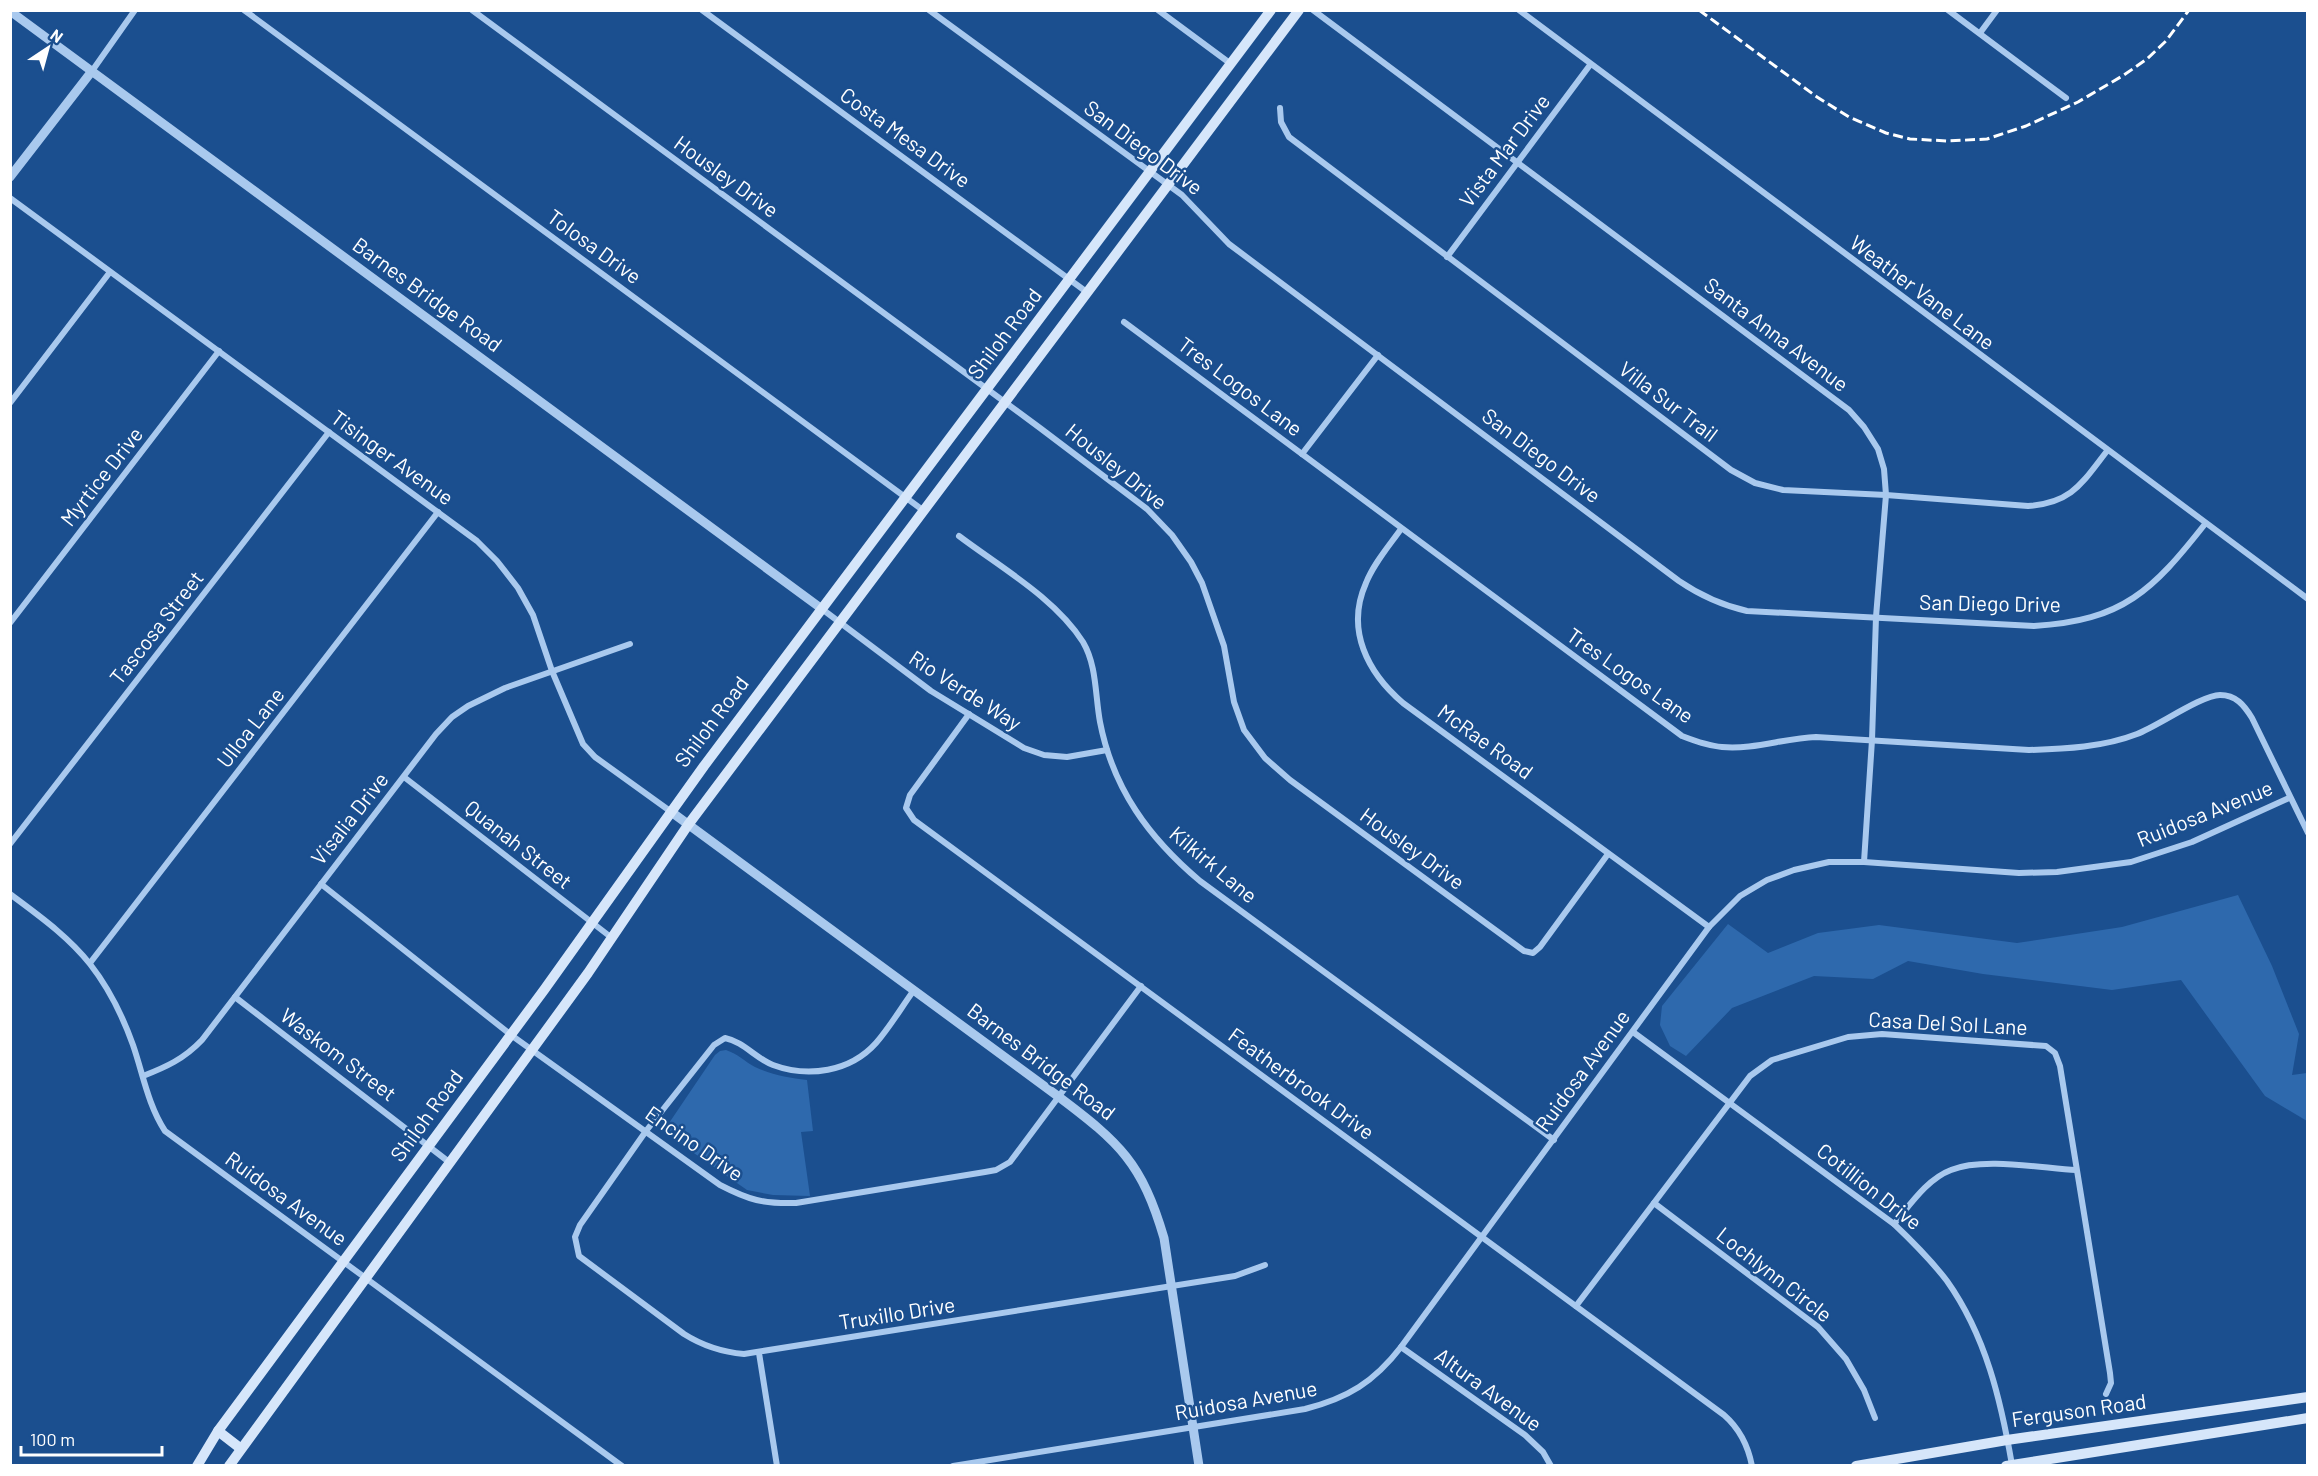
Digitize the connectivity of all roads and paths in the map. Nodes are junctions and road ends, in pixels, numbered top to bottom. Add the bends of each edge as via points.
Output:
1 (135, 10) edge
2 (244, 10) edge
3 (472, 10) edge
4 (702, 10) edge
5 (929, 10) edge
6 (1158, 10) edge
7 (1271, 10) edge
8 (1299, 10) edge
9 (1312, 10) edge
10 (1519, 10) edge
11 (1948, 10) edge
12 (1997, 10) edge
13 (10, 11) edge
14 (1980, 33) junction
15 (1231, 64) junction
16 (1590, 64) junction
17 (92, 71) junction
18 (2066, 98) dead end
19 (1280, 108) dead end
20 (1517, 162) junction
21 (1150, 172) junction
22 (10, 177) edge
23 (1168, 185) junction
24 (10, 198) edge
25 (1447, 257) junction
26 (110, 272) junction
27 (1070, 280) junction
28 (1088, 293) junction
29 (1124, 322) dead end
30 (219, 351) junction
31 (1378, 355) junction
32 (988, 389) junction
33 (10, 403) edge
34 (1006, 403) junction
35 (328, 432) junction
36 (2107, 451) junction
37 (1302, 454) junction
38 (1886, 495) junction
39 (906, 498) junction
40 (924, 511) junction
41 (438, 512) junction
42 (2205, 524) junction
43 (1401, 529) junction
44 (959, 536) dead end
45 (2307, 599) edge
46 (822, 609) junction
47 (1876, 617) junction
48 (839, 622) junction
49 (10, 623) edge
50 (630, 644) dead end
51 (552, 670) junction
52 (969, 714) junction
53 (1872, 740) junction
54 (1107, 750) junction
55 (404, 777) junction
56 (2289, 798) junction
57 (670, 811) junction
58 (688, 825) junction
59 (2307, 833) edge
60 (10, 844) edge
61 (1608, 854) junction
62 (1864, 862) junction
63 (321, 884) junction
64 (10, 894) edge
65 (591, 922) junction
66 (1709, 927) junction
67 (613, 939) junction
68 (90, 963) junction
69 (1141, 986) junction
70 (914, 990) junction
71 (235, 997) junction
72 (1633, 1032) junction
73 (511, 1035) junction
74 (531, 1049) junction
75 (143, 1077) junction
76 (1059, 1097) junction
77 (1730, 1102) junction
78 (646, 1131) junction
79 (1554, 1140) junction
80 (430, 1145) junction
81 (449, 1162) junction
82 (2076, 1170) junction
83 (1654, 1203) junction
84 (1894, 1224) junction
85 (1481, 1236) junction
86 (344, 1262) junction
87 (1265, 1265) dead end
88 (366, 1277) junction
89 (1172, 1286) junction
90 (1576, 1306) junction
91 (1401, 1347) junction
92 (759, 1353) junction
93 (2106, 1394) dead end
94 (2307, 1396) edge
95 (1875, 1418) dead end
96 (2307, 1418) edge
97 (1195, 1427) junction
98 (218, 1431) junction
99 (2007, 1440) junction
100 (240, 1448) junction
101 (2012, 1465) edge
102 (197, 1466) edge
103 (229, 1466) edge
104 (622, 1466) edge
105 (777, 1466) edge
106 (953, 1466) edge
107 (1199, 1466) edge
108 (1551, 1466) edge
109 (1752, 1466) edge
110 (1856, 1466) edge
111 (2007, 1466) edge

1 - 17 street
2 - 39 street, Tolosa Drive
3 - 32 street, Housley Drive
4 - 27 street, Costa Mesa Drive
5 - 21 street, San Diego Drive
6 - 15 street
7 - 15 main road, Shiloh Road
8 - 23 main road, Shiloh Road
9 - 20 street, Santa Anna Avenue
10 - 16 street, Weather Vane Lane
11 - 14 street
12 - 14 street
13 - 17 street, Barnes Bridge Road
14 - 18 street
15 - 21 main road, Shiloh Road
16 - 20 street, Vista Mar Drive
16 - 36 street, Weather Vane Lane
17 - 22 street
17 - 46 street, Barnes Bridge Road
19 - 25 street, Villa Sur Trail via 1281,122 1289,137
20 - 25 street, Vista Mar Drive
20 - 38 street, Santa Anna Avenue via 1849,410 1878,449
21 - 23 street, San Diego Drive
21 - 27 main road, Shiloh Road
23 - 28 main road, Shiloh Road
23 - 31 street, San Diego Drive via 1229,244
24 - 26 street, Tisinger Avenue
25 - 38 street, Villa Sur Trail via 1731,470 1755,483 1783,490
26 - 30 street, Tisinger Avenue
26 - 33 street
27 - 28 street, Costa Mesa Drive
27 - 32 main road, Shiloh Road
28 - 34 main road, Shiloh Road
29 - 37 street, Tres Logos Lane
30 - 35 street, Tisinger Avenue
30 - 49 street, Myrtice Drive
31 - 37 street
31 - 47 street, San Diego Drive via 1701,596 1747,611
32 - 34 street, Housley Drive
32 - 39 main road, Shiloh Road
34 - 40 main road, Shiloh Road
34 - 61 street, Housley Drive via 1125,491 1172,535 1191,562 1211,605 1244,730 1265,758 1290,780 1524,951 1533,953 1540,947
35 - 41 street, Tisinger Avenue
35 - 60 street, Tascosa Street
36 - 38 street, Villa Sur Trail via 2083,482 2069,495 2050,504 2028,506
36 - 42 street, Weather Vane Lane
37 - 43 street, Tres Logos Lane
38 - 47 street, Santa Anna Avenue
39 - 40 street, Tolosa Drive
39 - 46 main road, Shiloh Road
40 - 48 main road, Shiloh Road
41 - 51 street, Tisinger Avenue via 477,541 518,588 533,615
41 - 68 street, Ulloa Lane
42 - 45 street, Weather Vane Lane
42 - 47 street, San Diego Drive via 2179,557 2139,596 2090,618 2034,626
43 - 53 street, Tres Logos Lane via 1682,736 1701,743 1742,748 1800,738
43 - 61 street, McRae Road via 1377,562 1360,604 1361,641 1375,674 1403,703
44 - 54 street, Kilkirk Lane via 1047,601 1084,644 1092,663
46 - 48 street, Rio Verde Way
46 - 57 main road, Shiloh Road
47 - 53 street, Santa Anna Avenue
48 - 52 street, Rio Verde Way via 931,691
48 - 58 main road, Shiloh Road
50 - 51 street, Visalia Drive
51 - 55 street, Visalia Drive via 495,693 452,717
51 - 57 street, Tisinger Avenue via 583,744
52 - 54 street, Rio Verde Way via 1024,748 1044,755 1067,757
52 - 69 street, Featherbrook Drive via 910,795 906,808 914,820
53 - 56 street, Tres Logos Lane via 2029,750 2107,743 2136,735 2211,696 2221,695 2242,704 2252,718
53 - 62 street, Santa Anna Avenue
54 - 79 street, Kilkirk Lane via 1142,822 1178,863
55 - 63 street, Visalia Drive
55 - 65 street, Quanah Street
56 - 59 street, Tres Logos Lane
56 - 62 street, Ruidosa Avenue via 2192,842 2131,862 2019,873
57 - 58 street, Barnes Bridge Road
57 - 65 main road, Shiloh Road
58 - 67 main road, Shiloh Road
58 - 70 street, Barnes Bridge Road
61 - 66 street, McRae Road
62 - 66 street, Ruidosa Avenue via 1829,862 1767,880 1740,896
63 - 71 street, Visalia Drive
63 - 73 street, Encino Drive
64 - 68 street, Ruidosa Avenue via 49,923
65 - 67 street, Quanah Street
65 - 73 main road, Shiloh Road
66 - 72 street, Ruidosa Avenue
67 - 74 main road, Shiloh Road
68 - 75 street, Ruidosa Avenue via 122,1018
69 - 76 street, Encino Drive
69 - 85 street, Featherbrook Drive
70 - 76 street, Barnes Bridge Road
70 - 78 street via 875,1044 850,1063 830,1070 809,1072 772,1065 754,1056 737,1040 725,1038 714,1045
71 - 75 street, Visalia Drive via 190,1053
71 - 80 street, Waskom Street
72 - 77 street, Cotillion Drive
72 - 79 street, Ruidosa Avenue
73 - 74 street, Encino Drive
73 - 80 main road, Shiloh Road
74 - 78 street, Encino Drive
74 - 81 main road, Shiloh Road
75 - 86 street, Ruidosa Avenue via 165,1131
76 - 78 street, Encino Drive via 1018,1153 996,1170 796,1203 772,1204 745,1198 720,1185
76 - 89 street, Barnes Bridge Road via 1119,1145 1137,1170 1155,1206
77 - 82 street, Casa Del Sol Lane via 1750,1076 1772,1060 1848,1037 1881,1034 2046,1046 2059,1060
77 - 83 street, Casa Del Sol Lane
77 - 84 street, Cotillion Drive
78 - 92 street, Truxillo Drive via 580,1225 575,1237 579,1256 702,1345 725,1353
79 - 85 street, Ruidosa Avenue
80 - 81 street, Waskom Street
80 - 86 main road, Shiloh Road
81 - 88 main road, Shiloh Road
82 - 84 street via 1990,1164 1950,1170 1925,1188
82 - 93 street, Casa Del Sol Lane via 2110,1373
83 - 90 street, Casa Del Sol Lane
83 - 95 street, Lochlynn Circle via 1818,1327 1846,1359
84 - 99 street, Cotillion Drive via 1947,1282 1968,1316 1992,1375
85 - 90 street, Featherbrook Drive
85 - 91 street, Ruidosa Avenue
86 - 88 street, Ruidosa Avenue
86 - 98 main road, Shiloh Road
87 - 89 street, Truxillo Drive via 1235,1276
88 - 100 main road, Shiloh Road
88 - 104 street, Ruidosa Avenue
89 - 92 street, Truxillo Drive
89 - 97 street, Barnes Bridge Road
90 - 109 street, Featherbrook Drive via 1734,1424 1743,1437
91 - 97 street, Ruidosa Avenue via 1371,1380 1331,1402
91 - 108 street, Altura Avenue via 1525,1435
92 - 105 street
94 - 99 main road, Ferguson Road
96 - 101 main road, Ferguson Road
97 - 106 street, Ruidosa Avenue
97 - 107 street, Barnes Bridge Road
98 - 100 main road
98 - 102 main road, Shiloh Road
99 - 101 street, Cotillion Drive
99 - 110 main road, Ferguson Road
100 - 103 main road, Shiloh Road
101 - 111 main road, Ferguson Road

